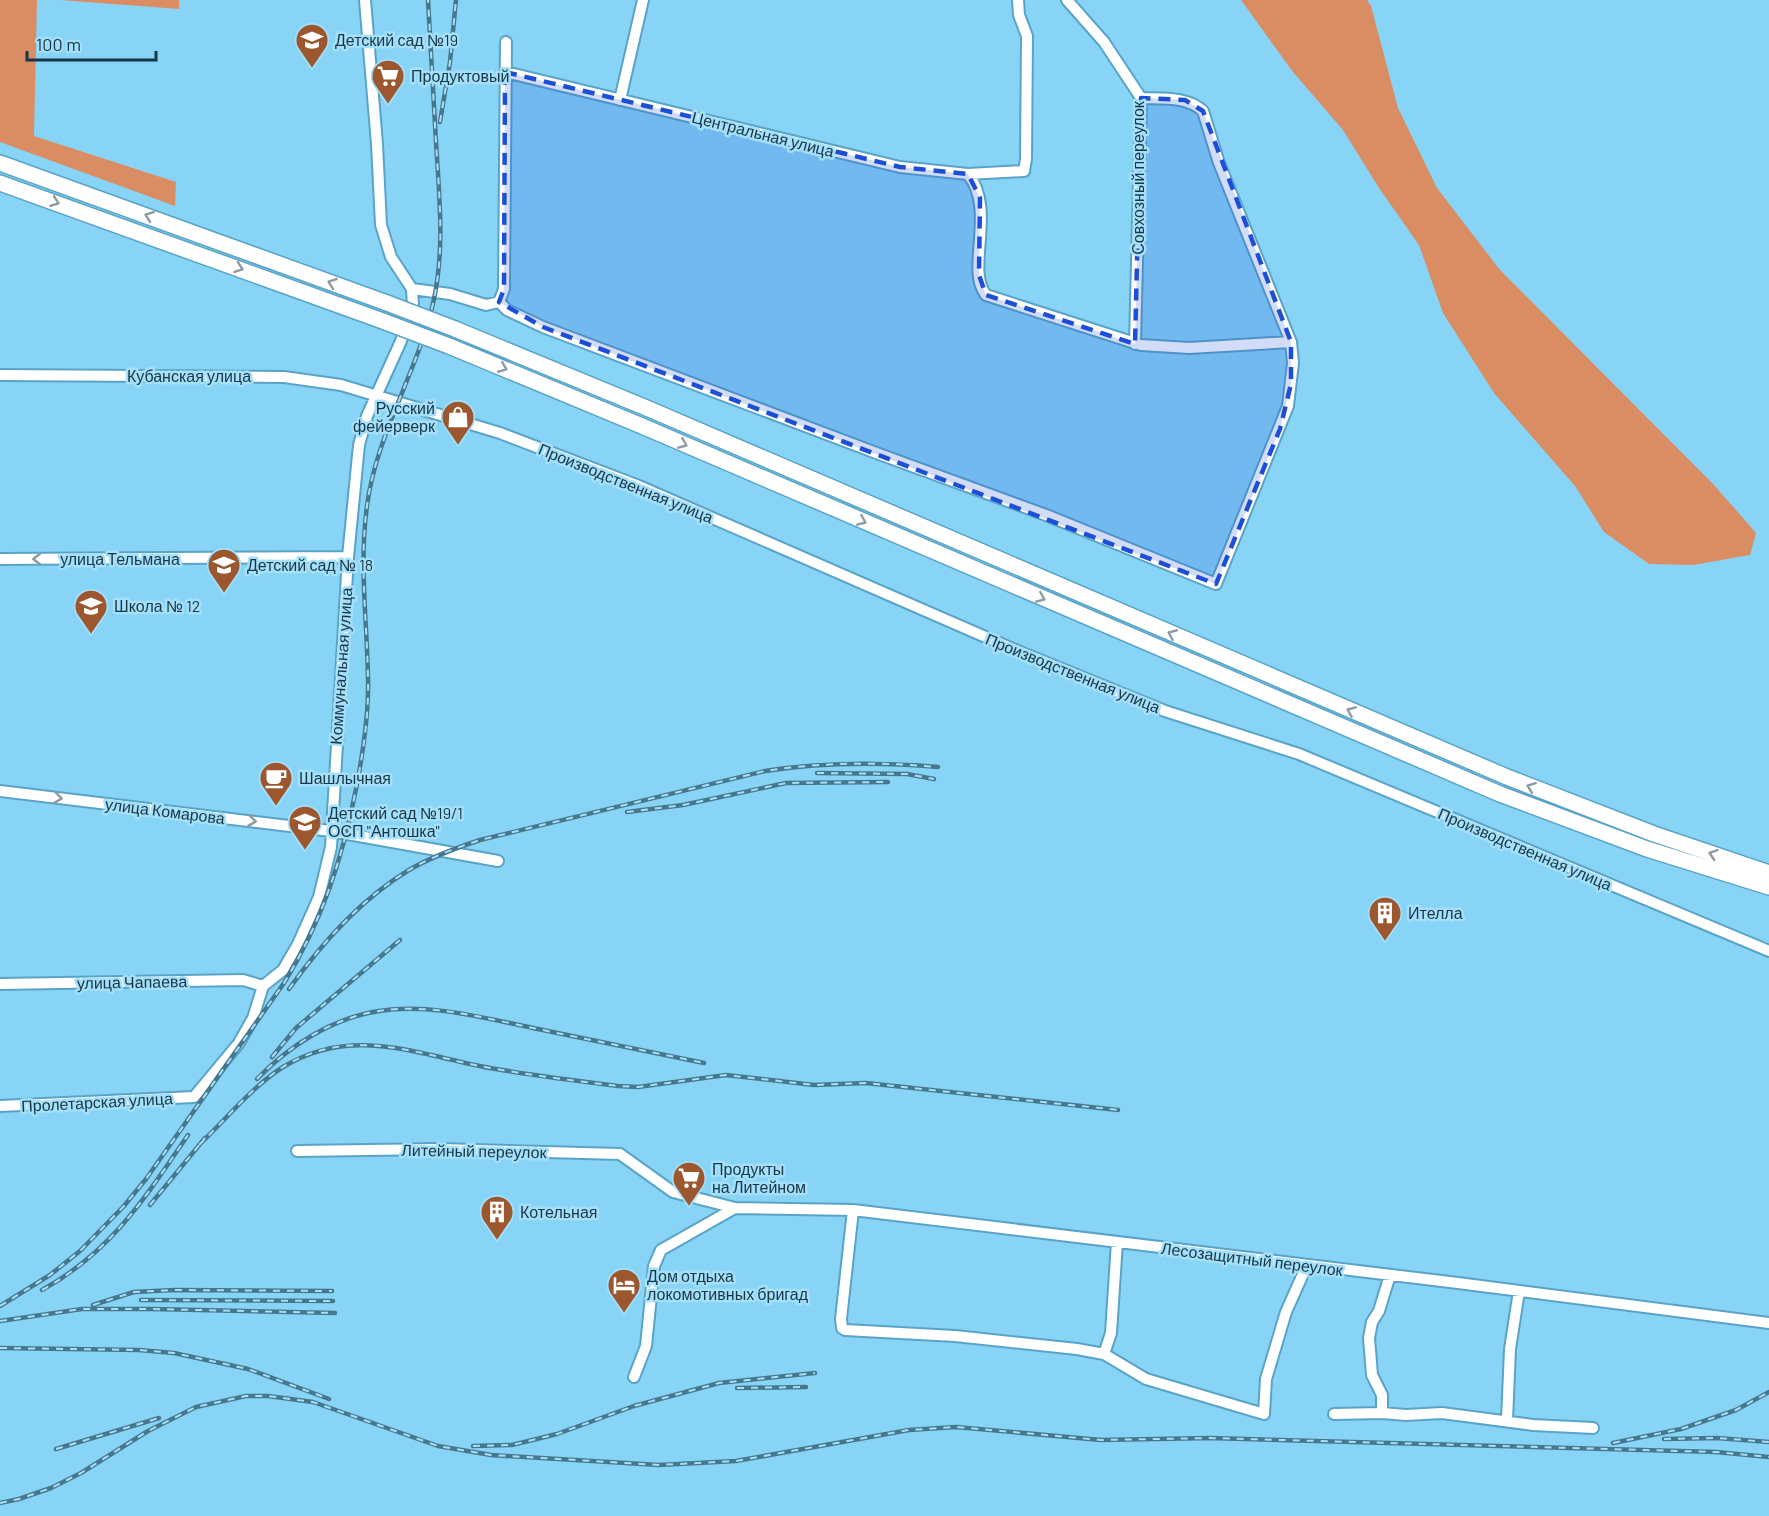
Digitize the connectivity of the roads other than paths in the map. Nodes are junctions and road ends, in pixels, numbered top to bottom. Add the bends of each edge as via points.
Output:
1 (365, 0) edge
2 (644, 0) edge
3 (1018, 0) edge
4 (1067, 0) edge
5 (506, 42) dead end
6 (506, 72) junction
7 (1141, 98) junction
8 (621, 100) junction
9 (0, 163) edge
10 (968, 174) junction
11 (0, 183) edge
12 (412, 289) junction
13 (499, 302) junction
14 (1291, 342) junction
15 (1135, 344) junction
16 (0, 375) edge
17 (376, 396) junction
18 (348, 557) junction
19 (0, 559) edge
20 (0, 791) edge
21 (331, 831) junction
22 (498, 861) dead end
23 (1769, 873) edge
24 (1769, 887) edge
25 (1769, 951) edge
26 (0, 984) edge
27 (263, 986) junction
28 (0, 1106) edge
29 (297, 1151) dead end
30 (646, 1173) joint
31 (735, 1208) junction
32 (853, 1210) junction
33 (1117, 1242) junction
34 (1307, 1265) junction
35 (1390, 1275) junction
36 (1519, 1291) junction
37 (1769, 1323) edge
38 (1104, 1354) junction
39 (634, 1377) dead end
40 (1382, 1413) junction
41 (1334, 1414) dead end
42 (1508, 1420) junction
43 (1593, 1428) dead end

1 - 12 street via 381,225 391,257
2 - 8 street
3 - 10 street, Центральная улица via 1027,36 1024,171
4 - 7 street, Совхозный переулок via 1104,42
5 - 6 street
6 - 8 street, Центральная улица
6 - 13 street via 504,288
7 - 14 street via 1185,100 1203,111 1219,163
7 - 15 street, Совхозный переулок
8 - 10 street, Центральная улица via 900,167
23 -> 9 highway, bridge via 1507,777 455,330
10 - 15 street via 980,198 979,275 986,295
11 -> 24 highway, bridge via 449,346 1500,794 1647,849
12 - 13 street via 450,294 486,305
12 - 17 street, Коммунальная улица via 413,306
13 - 14 street via 507,310 543,327 1046,515 1216,584 1288,406
14 - 15 street via 1189,348
16 - 17 street, Кубанская улица via 284,377 341,385
17 - 18 street, Коммунальная улица via 359,445
17 - 25 street, Производственная улица via 500,433 587,465 1020,652 1165,711 1299,754
18 -> 19 street, улица Тельмана
18 - 21 street, Коммунальная улица
20 -> 21 street, улица Комарова
21 - 22 street, улица Комарова
21 - 27 street, Коммунальная улица via 319,897 283,969
26 - 27 street, улица Чапаева via 243,980
27 - 28 street, Пролетарская улица via 253,1018 238,1043 194,1097
29 - 30 street, Литейный переулок via 439,1149 620,1154
30 - 31 street, Лесозащитный переулок via 673,1192
31 - 32 street, Лесозащитный переулок
31 - 39 street via 661,1250 654,1266 646,1346
32 - 33 street, Лесозащитный переулок
32 - 38 street via 842,1328 955,1336
33 - 34 street, Лесозащитный переулок
33 - 38 street via 1111,1333
34 - 35 street, Лесозащитный переулок
34 - 38 street via 1286,1312 1266,1379 1264,1414 1146,1379
35 - 36 street, Лесозащитный переулок
35 - 40 street via 1369,1338 1372,1375 1382,1395
36 - 37 street, Лесозащитный переулок
36 - 42 street via 1510,1349
40 - 41 street
40 - 42 street via 1442,1413
42 - 43 street

